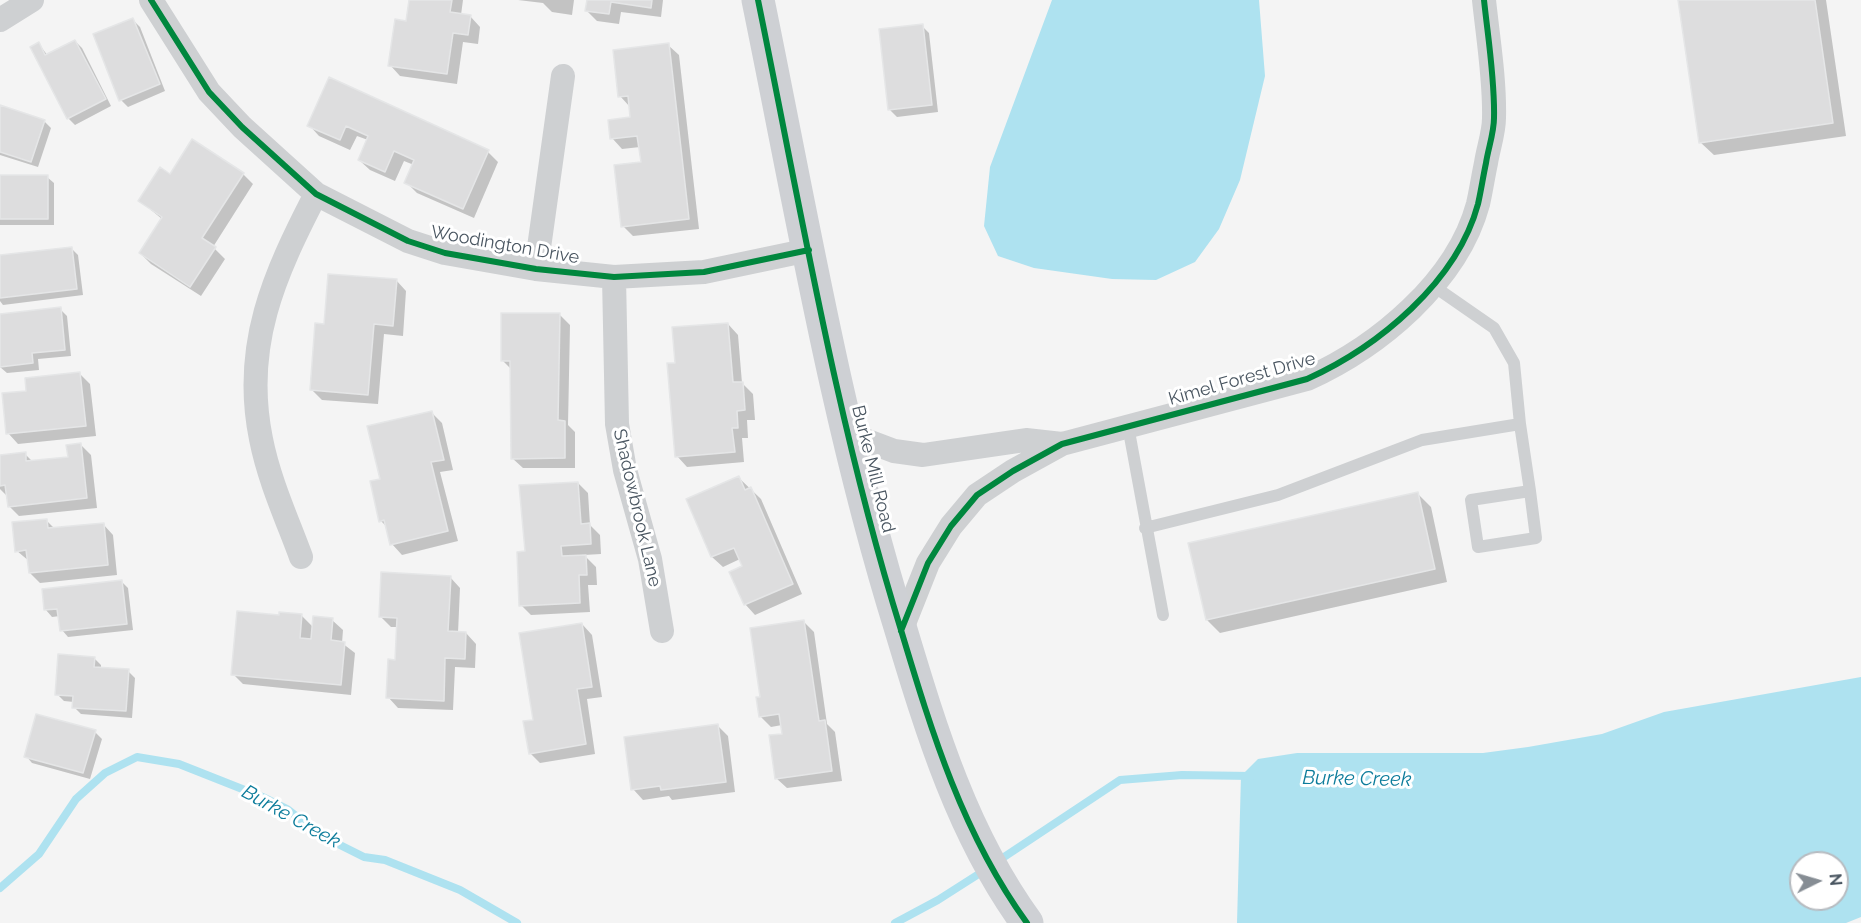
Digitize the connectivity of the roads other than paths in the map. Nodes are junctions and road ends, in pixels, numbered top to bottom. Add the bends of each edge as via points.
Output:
1 (32, 0) edge
2 (151, 0) edge
3 (758, 0) edge
4 (1484, 0) edge
5 (0, 20) edge
6 (563, 76) dead end
7 (316, 194) junction
8 (809, 250) junction
9 (536, 269) junction
10 (614, 278) junction
11 (1432, 285) junction
12 (1520, 424) junction
13 (1128, 426) junction
14 (849, 435) junction
15 (1062, 444) junction
16 (1530, 491) junction
17 (1146, 528) junction
18 (301, 557) dead end
19 (1164, 615) dead end
20 (662, 631) dead end
21 (901, 631) junction
22 (1028, 923) edge

1 - 5 street
2 - 7 street, Woodington Drive via 209,92
3 - 8 street, Burke Mill Road
4 - 11 street, Kimel Forest Drive via 1494,120 1477,205 1459,248
6 - 9 street
7 - 9 street, Woodington Drive via 408,241 445,253
7 - 18 street via 286,251 264,312 256,350 261,440
8 - 10 street, Woodington Drive via 704,272
8 - 14 street, Burke Mill Road
9 - 10 street, Woodington Drive
10 - 20 street, Shadowbrook Lane via 617,424 625,470 650,558
11 - 12 lane via 1494,328 1514,363
11 - 13 street, Kimel Forest Drive via 1371,344 1342,363 1307,379
12 - 16 lane
12 - 17 lane via 1422,440 1278,495
13 - 15 street, Kimel Forest Drive
13 - 17 lane
14 - 15 street, Kimel Forest Drive via 894,451 923,455 1026,440
14 - 21 street, Burke Mill Road
15 - 21 street, Kimel Forest Drive via 977,495 928,563
16 - 16 lane via 1471,500 1478,547 1536,538
17 - 19 lane
21 - 22 street, Burke Mill Road via 952,789 977,842

